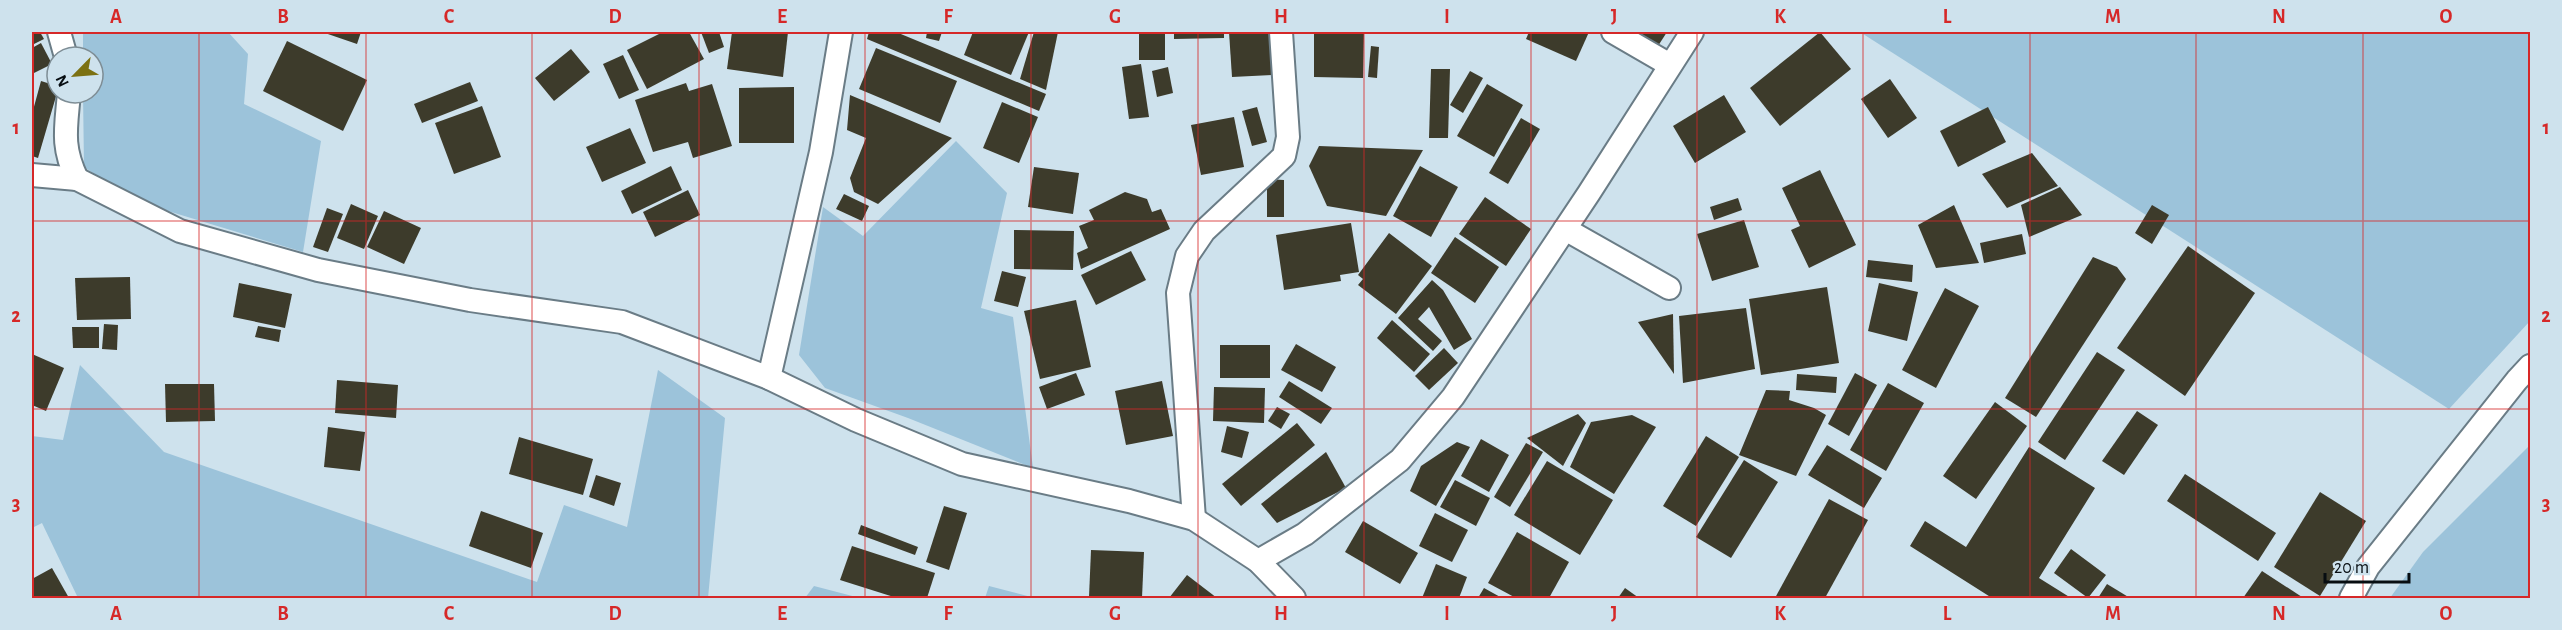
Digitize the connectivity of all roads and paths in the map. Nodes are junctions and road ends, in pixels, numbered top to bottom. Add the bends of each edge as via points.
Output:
1 (841, 32) edge
2 (1281, 32) edge
3 (1613, 32) edge
4 (1692, 32) edge
5 (1670, 65) junction
6 (68, 105) edge
7 (32, 175) edge
8 (77, 179) junction
9 (1566, 229) junction
10 (1669, 288) dead end
11 (2530, 366) edge
12 (768, 378) junction
13 (1194, 519) junction
14 (1258, 561) junction
15 (1294, 598) edge
16 (2351, 598) edge

1 - 12 street via 821,152
2 - 13 street via 1288,137 1284,156 1204,231 1187,256 1178,292
3 - 5 street
4 - 5 street
5 - 9 street
6 - 8 street via 67,159
7 - 8 street
8 - 12 street via 180,231 318,270 470,300 622,322
9 - 10 street
9 - 14 street via 1453,397 1400,460 1305,534
11 - 16 street via 2368,567
12 - 13 street via 962,464
13 - 14 street
14 - 15 street

